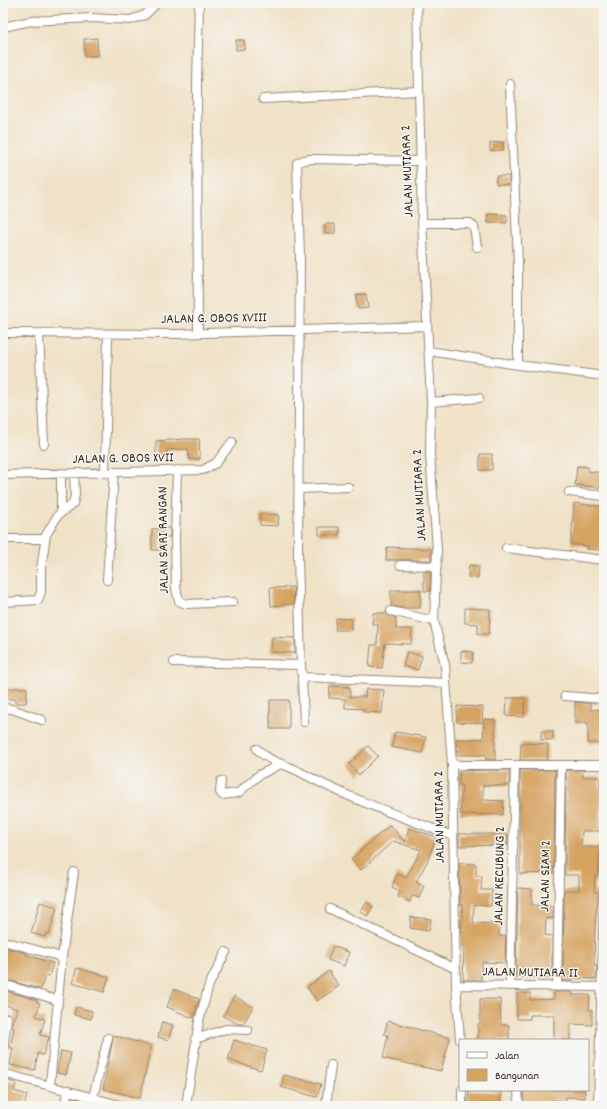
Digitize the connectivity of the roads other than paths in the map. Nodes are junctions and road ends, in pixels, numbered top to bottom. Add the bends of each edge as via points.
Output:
1 (157, 3) edge
2 (199, 3) edge
3 (417, 3) edge
4 (3, 27) edge
5 (510, 84) dead end
6 (418, 91) junction
7 (263, 99) dead end
8 (420, 161) junction
9 (422, 223) junction
10 (477, 247) dead end
11 (426, 326) junction
12 (299, 330) junction
13 (3, 333) edge
14 (198, 333) junction
15 (39, 334) junction
16 (108, 334) junction
17 (429, 351) junction
18 (518, 365) junction
19 (604, 376) edge
20 (479, 398) dead end
21 (431, 402) junction
22 (232, 442) dead end
23 (44, 444) dead end
24 (177, 470) junction
25 (114, 472) junction
26 (61, 473) junction
27 (74, 473) junction
28 (105, 473) junction
29 (3, 474) edge
30 (348, 487) dead end
31 (299, 489) junction
32 (568, 492) dead end
33 (604, 496) edge
34 (61, 512) junction
35 (3, 539) edge
36 (45, 540) junction
37 (506, 548) dead end
38 (604, 560) edge
39 (400, 565) dead end
40 (436, 566) junction
41 (107, 580) dead end
42 (3, 602) edge
43 (233, 602) dead end
44 (391, 611) dead end
45 (434, 621) junction
46 (174, 662) dead end
47 (301, 664) junction
48 (302, 677) junction
49 (445, 683) junction
50 (565, 696) dead end
51 (604, 699) edge
52 (3, 708) edge
53 (42, 720) dead end
54 (304, 722) dead end
55 (257, 749) dead end
56 (280, 764) junction
57 (452, 765) junction
58 (515, 765) junction
59 (561, 766) junction
60 (604, 766) edge
61 (221, 781) dead end
62 (453, 836) junction
63 (74, 872) dead end
64 (604, 902) edge
65 (330, 909) dead end
66 (3, 941) edge
67 (226, 952) dead end
68 (62, 958) junction
69 (456, 969) junction
70 (3, 984) edge
71 (456, 985) junction
72 (510, 986) junction
73 (557, 987) junction
74 (602, 987) edge
75 (57, 1000) junction
76 (7, 1018) dead end
77 (248, 1030) dead end
78 (108, 1038) dead end
79 (196, 1039) junction
80 (460, 1039) edge
81 (3, 1050) edge
82 (331, 1065) dead end
83 (3, 1073) edge
84 (50, 1085) junction
85 (68, 1090) junction
86 (462, 1091) edge
87 (518, 1091) edge
88 (93, 1097) junction
89 (64, 1106) edge
90 (122, 1106) edge
91 (186, 1106) edge
92 (326, 1106) edge
93 (462, 1106) edge
94 (519, 1106) edge
95 (598, 1106) edge

1 - 4 street via 146,15 130,20 92,18 31,21
2 - 14 street
3 - 6 street, JALAN MUTIARA 2
5 - 18 street via 518,263
6 - 7 street
6 - 8 street, JALAN MUTIARA 2
8 - 9 street, JALAN MUTIARA 2
8 - 12 street via 311,159 297,163
9 - 10 street via 470,223 474,227
9 - 11 street, JALAN MUTIARA 2
11 - 12 street, JALAN G. OBOS XVIII
11 - 17 street, JALAN MUTIARA 2
12 - 14 street, JALAN G. OBOS XVIII
12 - 31 street
13 - 15 street, JALAN G. OBOS XVIII
14 - 16 street, JALAN G. OBOS XVIII
15 - 16 street, JALAN G. OBOS XVIII
15 - 23 street
16 - 28 street
17 - 18 street
17 - 21 street, JALAN MUTIARA 2
18 - 19 street
20 - 21 street
21 - 40 street, JALAN MUTIARA 2 via 430,454
22 - 24 street, JALAN G. OBOS XVII via 210,467 204,470
24 - 25 street, JALAN G. OBOS XVII
24 - 43 street, JALAN SARI RANGAN via 176,588 179,601 186,604
25 - 28 street, JALAN G. OBOS XVII
25 - 41 street
26 - 27 street, JALAN G. OBOS XVII
26 - 29 street, JALAN G. OBOS XVII
26 - 34 street
27 - 28 street, JALAN G. OBOS XVII
27 - 34 street via 74,500 70,508
30 - 31 street
31 - 47 street
32 - 33 street
34 - 36 street
35 - 36 street
36 - 42 street via 41,592 38,600
37 - 38 street
39 - 40 street
40 - 45 street, JALAN MUTIARA 2
44 - 45 street
45 - 49 street, JALAN MUTIARA 2 via 445,665
46 - 47 street
47 - 48 street
48 - 49 street
48 - 54 street
49 - 57 street, JALAN MUTIARA 2
50 - 51 street
52 - 53 street
55 - 56 street via 267,758
56 - 61 street via 259,775 238,793 222,795
56 - 62 street via 366,804
57 - 58 street
57 - 62 street, JALAN MUTIARA 2
58 - 59 street
58 - 72 street, JALAN KECUBUNG 2
59 - 60 street
59 - 73 street, JALAN SIAM 2
62 - 69 street, JALAN MUTIARA 2
63 - 68 street
64 - 74 street
65 - 69 street
66 - 68 street
67 - 79 street via 209,985
68 - 75 street
69 - 71 street, JALAN MUTIARA 2
70 - 75 street
71 - 72 street, JALAN MUTIARA II
71 - 80 street, JALAN MUTIARA 2
72 - 73 street, JALAN MUTIARA II
73 - 74 street, JALAN MUTIARA II
74 - 95 street
75 - 84 street
76 - 81 street
77 - 79 street via 226,1029
78 - 88 street
79 - 91 street
82 - 92 street
83 - 84 street
84 - 85 street
85 - 88 street
85 - 89 street
86 - 93 street
87 - 94 street
88 - 90 street

